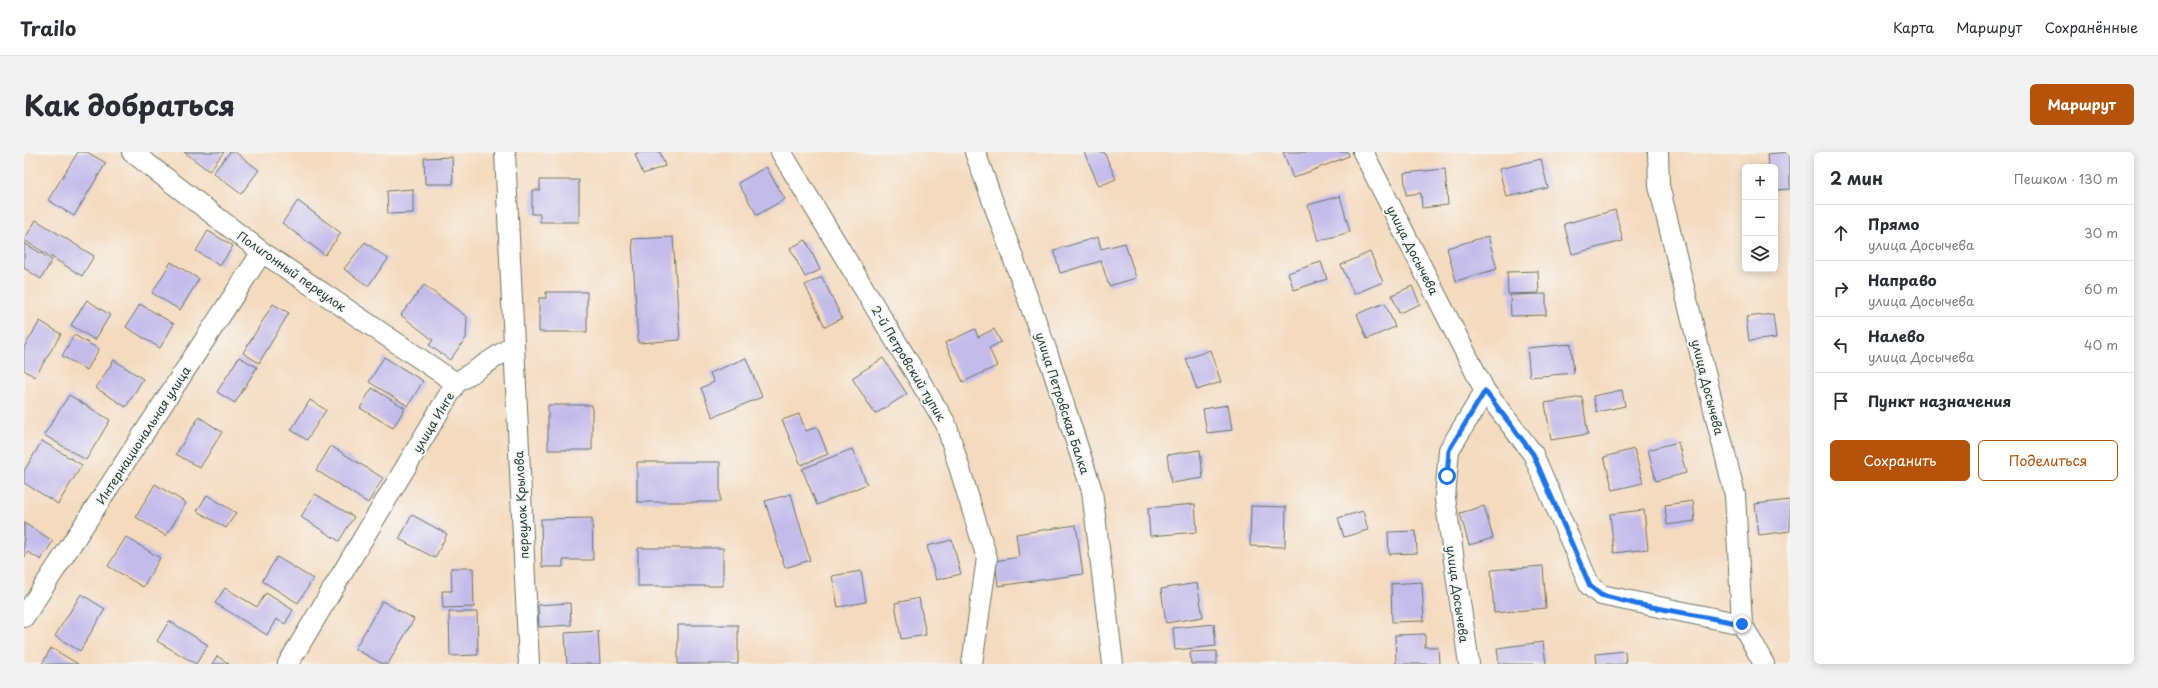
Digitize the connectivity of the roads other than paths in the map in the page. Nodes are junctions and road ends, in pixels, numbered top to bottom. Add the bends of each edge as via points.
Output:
1 (132, 152) edge
2 (505, 152) edge
3 (781, 152) edge
4 (975, 152) edge
5 (1363, 152) edge
6 (1658, 152) edge
7 (262, 252) junction
8 (513, 346) junction
9 (456, 383) junction
10 (1485, 391) junction
11 (24, 617) edge
12 (1742, 624) junction
13 (288, 664) edge
14 (529, 664) edge
15 (972, 664) edge
16 (1113, 664) edge
17 (1469, 664) edge
18 (1764, 664) edge

1 - 7 street, Полигонный переулок
2 - 8 street
3 - 15 street, 2-й Петровский тупик via 946,424 987,558
4 - 16 street, улица Петровская Балка via 1046,349 1092,491
5 - 10 street, улица Досычева
6 - 12 street, улица Досычева via 1659,186 1735,495
7 - 9 street, Полигонный переулок
7 - 11 street, Интернациональная улица
8 - 9 street, улица Инге
8 - 14 street, переулок Крылова
9 - 13 street, улица Инге
10 - 12 street, улица Досычева via 1533,454 1590,586 1608,597
10 - 17 street, улица Досычева via 1449,450 1445,498
12 - 18 street, улица Досычева

